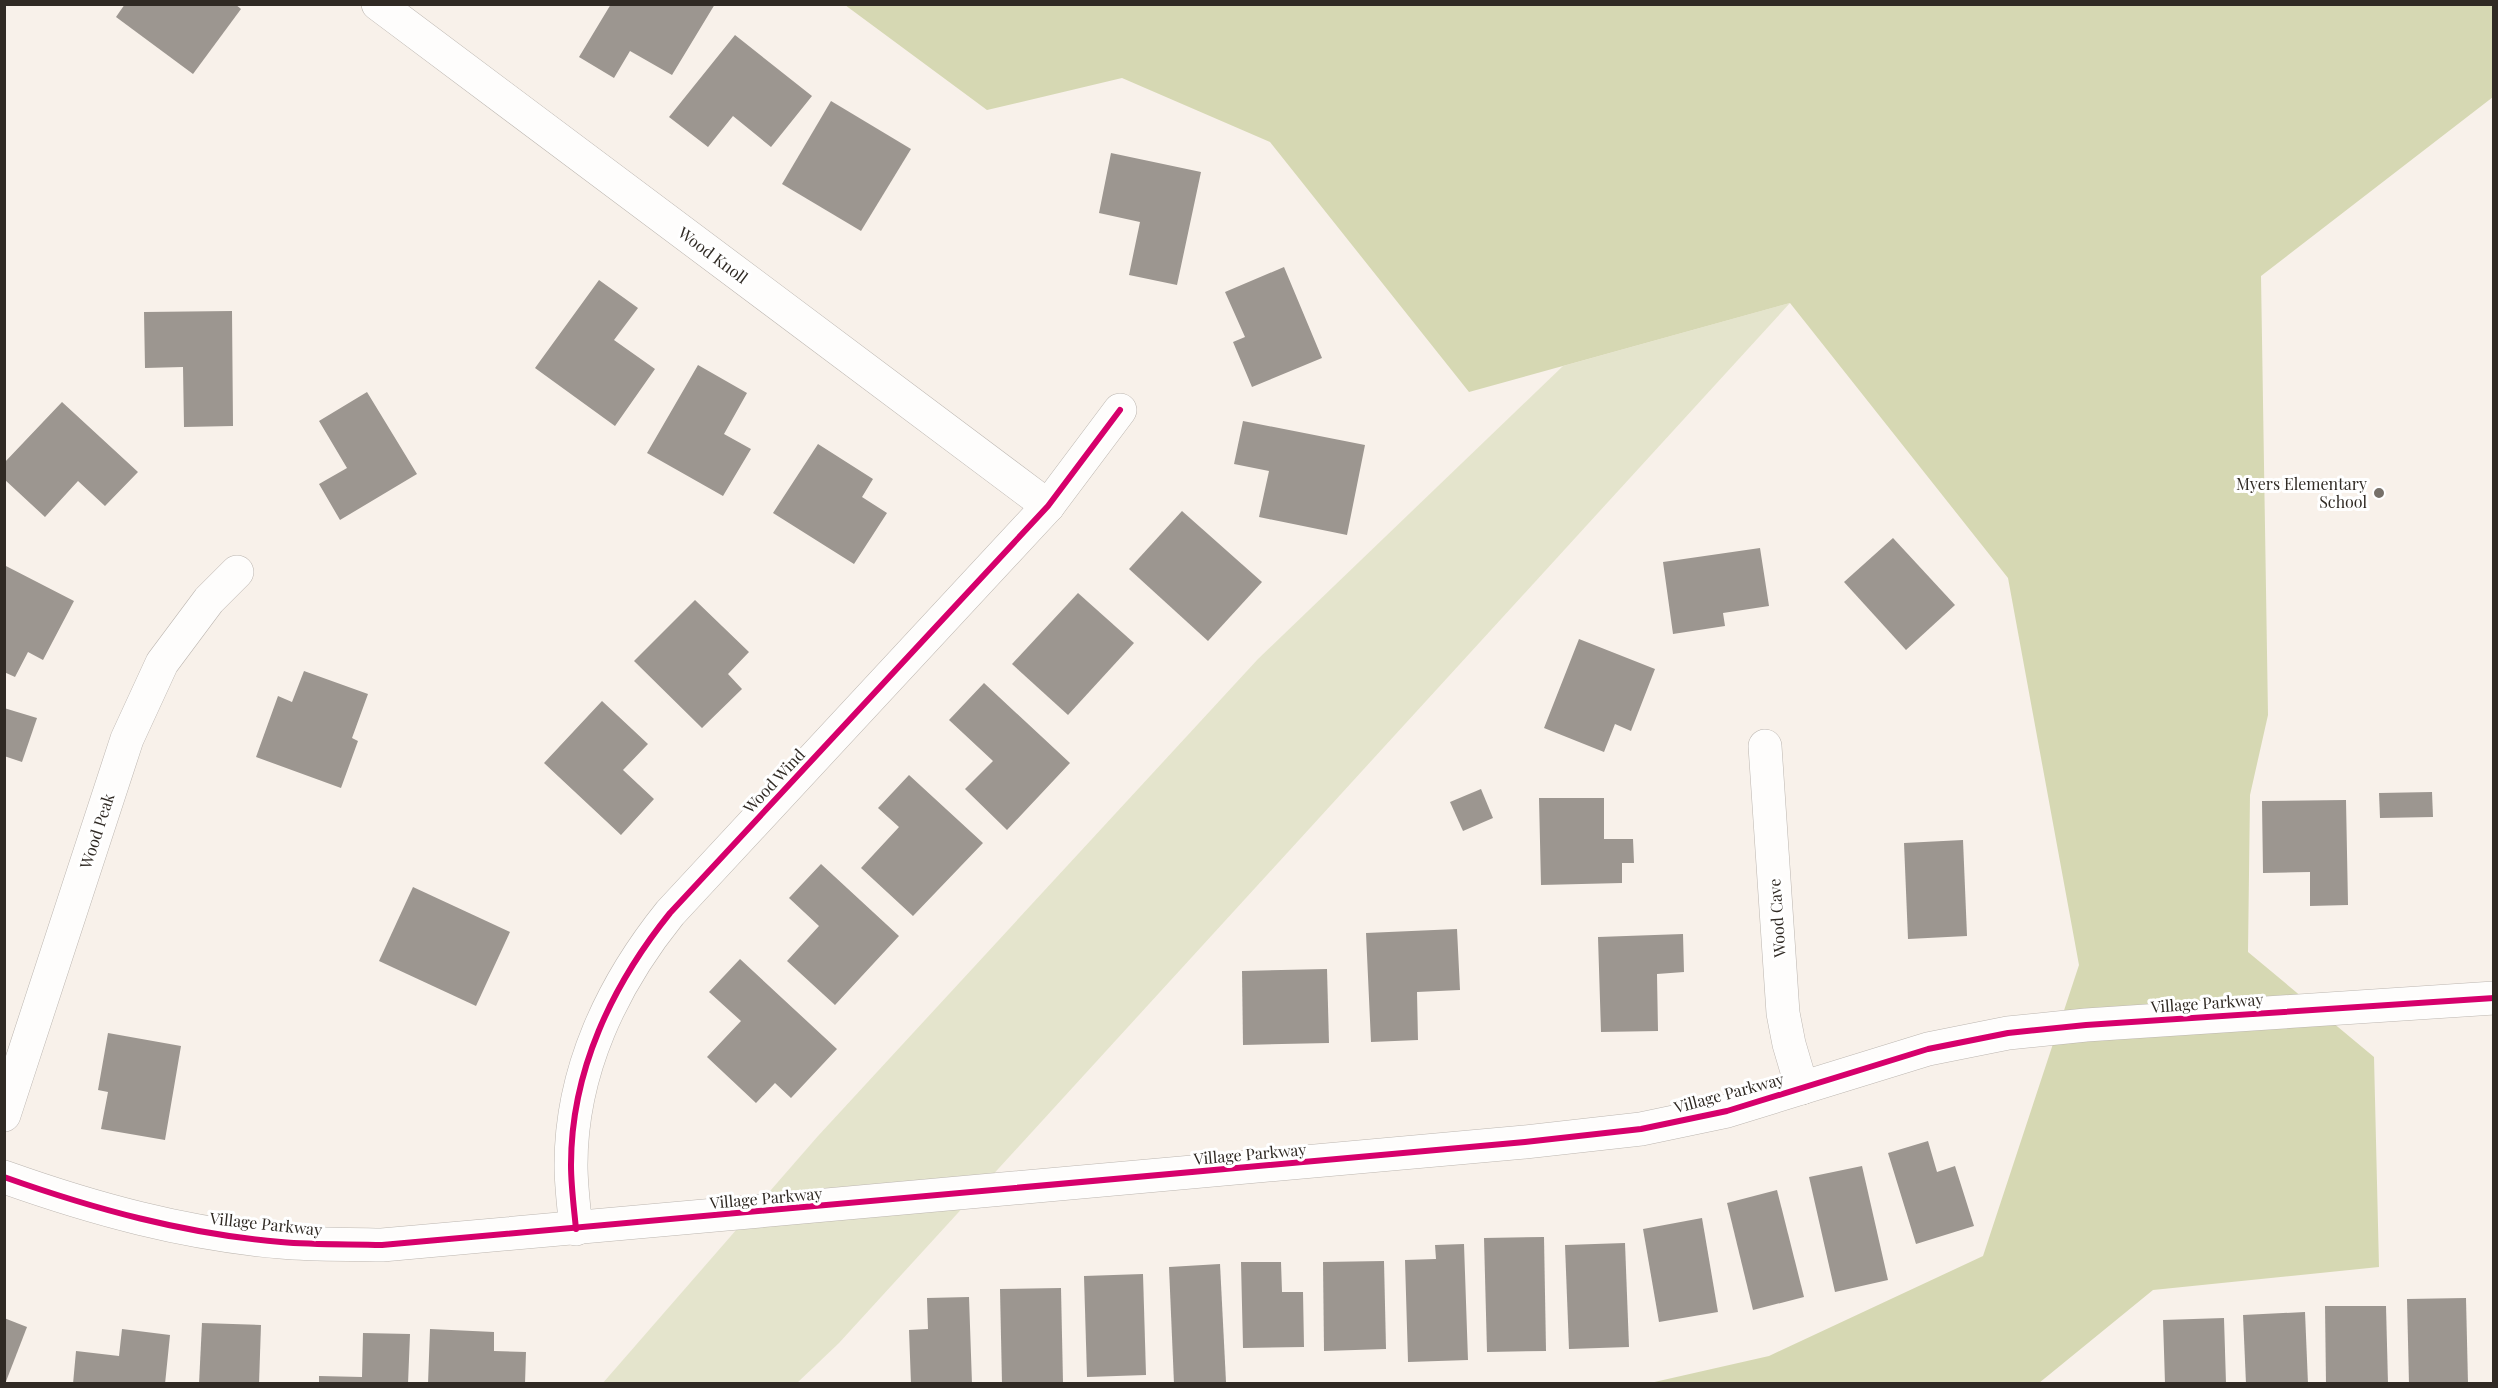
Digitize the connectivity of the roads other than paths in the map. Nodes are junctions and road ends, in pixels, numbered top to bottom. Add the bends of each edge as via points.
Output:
1 (378, 4) edge
2 (1120, 410) dead end
3 (1048, 506) junction
4 (237, 572) dead end
5 (1765, 746) dead end
6 (2493, 998) edge
7 (1802, 1088) junction
8 (4, 1115) edge
9 (4, 1177) edge
10 (576, 1229) junction

1 - 3 street, Wood Knoll
2 - 3 street, Wood Wind
3 - 10 street, Wood Wind via 645,944 605,1012 580,1087 571,1165
4 - 8 street, Wood Peak via 209,600 162,663 127,739
5 - 7 street, Wood Cave via 1783,1013
6 - 7 street, Village Parkway via 2086,1024 2008,1034 1928,1049
7 - 10 street, Village Parkway via 1727,1111 1641,1129
9 - 10 street, Village Parkway via 84,1205 181,1229 281,1242 382,1245

